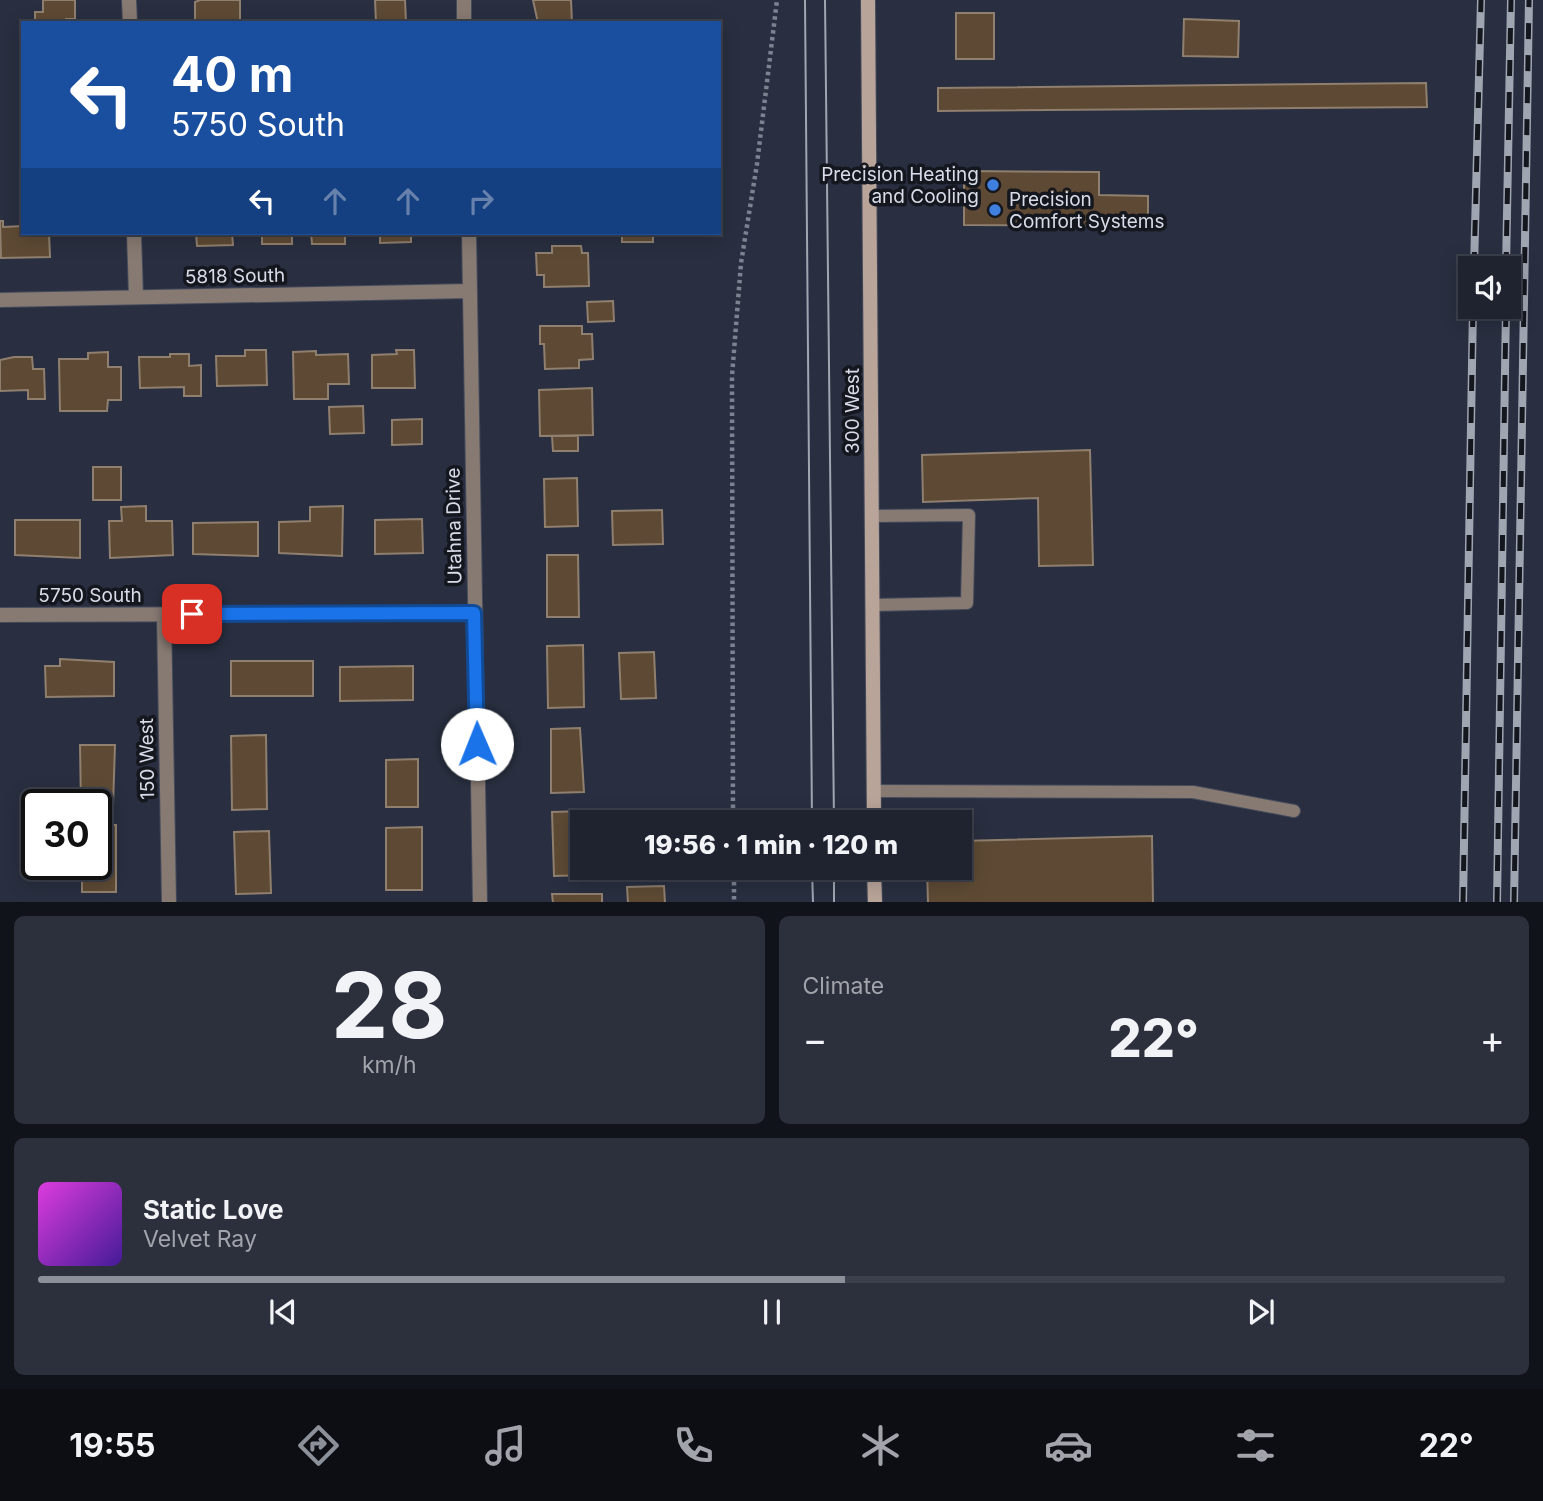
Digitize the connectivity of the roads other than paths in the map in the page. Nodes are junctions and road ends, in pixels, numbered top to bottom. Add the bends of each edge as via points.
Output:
1 (129, 0) edge
2 (464, 0) edge
3 (868, 0) edge
4 (130, 21) edge
5 (464, 21) edge
6 (134, 235) edge
7 (469, 235) edge
8 (470, 291) junction
9 (136, 297) junction
10 (0, 300) edge
11 (872, 516) junction
12 (873, 605) junction
13 (474, 613) junction
14 (164, 614) junction
15 (0, 615) edge
16 (874, 791) junction
17 (874, 810) edge
18 (1294, 811) dead end
19 (874, 880) edge
20 (169, 902) edge
21 (480, 902) edge
22 (874, 902) edge

1 - 4 street
2 - 5 street
3 - 11 street, 300 West
6 - 9 street
7 - 8 street, Utahna Drive
8 - 9 street, 5818 South
8 - 13 street, Utahna Drive
9 - 10 street, 5818 South
11 - 12 street, 300 West
11 - 12 lane via 969,515 967,603
12 - 16 street, 300 West
13 - 14 street, 5750 South
13 - 21 street, Utahna Drive
14 - 15 street, 5750 South
14 - 20 street, 150 West
16 - 17 street, 300 West
16 - 18 lane via 1193,792
19 - 22 street

